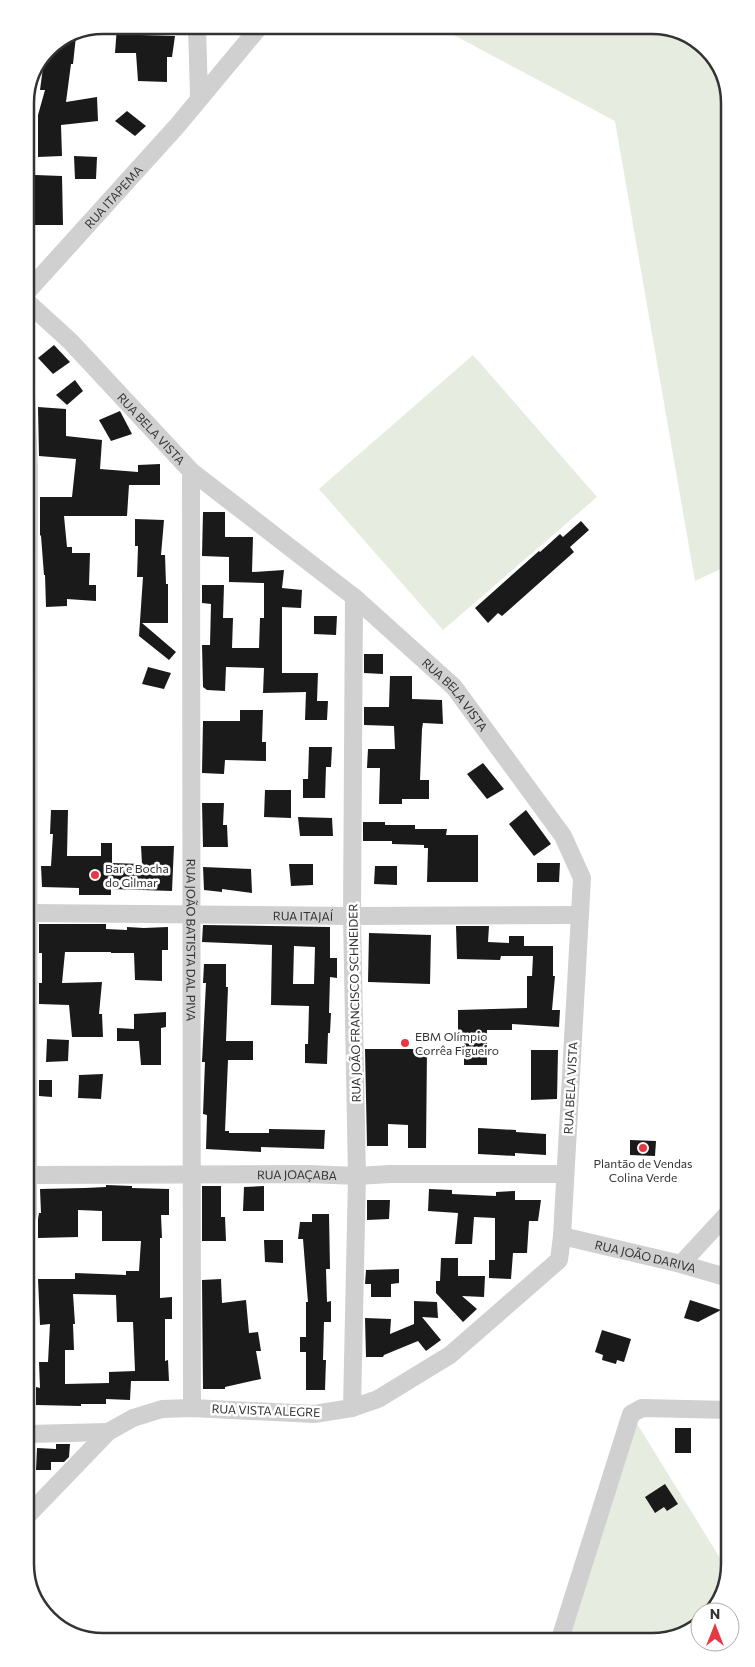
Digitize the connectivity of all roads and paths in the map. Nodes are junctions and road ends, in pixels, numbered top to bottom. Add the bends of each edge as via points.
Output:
1 (197, 34) edge
2 (253, 34) edge
3 (199, 98) junction
4 (34, 284) edge
5 (34, 307) edge
6 (191, 471) junction
7 (354, 597) junction
8 (34, 913) edge
9 (192, 915) junction
10 (580, 915) junction
11 (352, 916) junction
12 (191, 1174) junction
13 (565, 1174) junction
14 (34, 1175) edge
15 (357, 1176) junction
16 (721, 1221) edge
17 (562, 1236) junction
18 (681, 1264) junction
19 (721, 1276) edge
20 (192, 1408) junction
21 (352, 1408) junction
22 (721, 1410) edge
23 (108, 1432) junction
24 (34, 1434) edge
25 (34, 1509) edge
26 (562, 1633) edge

1 - 3 street
2 - 3 street, RUA ITAPEMA
3 - 4 street, RUA ITAPEMA
5 - 6 street, RUA BELA VISTA via 70,341
6 - 7 street, RUA BELA VISTA
6 - 9 street, RUA JOÃO BATISTA DAL PIVA
7 - 10 street, RUA BELA VISTA via 454,687 522,778 563,836 582,878
7 - 11 street, RUA JOÃO FRANCISCO SCHNEIDER
8 - 9 street, RUA ITAJAÍ
9 - 11 street, RUA ITAJAÍ
9 - 12 street, RUA JOÃO BATISTA DAL PIVA
10 - 11 street, RUA ITAJAÍ
10 - 13 street, RUA BELA VISTA
11 - 15 street, RUA JOÃO FRANCISCO SCHNEIDER
12 - 14 street, RUA JOAÇABA
12 - 15 street, RUA JOAÇABA
12 - 20 street, RUA JOÃO BATISTA DAL PIVA
13 - 15 street, RUA JOAÇABA
13 - 17 street, RUA BELA VISTA
15 - 21 street, RUA JOÃO FRANCISCO SCHNEIDER
16 - 18 street
17 - 18 street, RUA JOÃO DARIVA
17 - 21 street, RUA VISTA ALEGRE via 559,1260 450,1355 378,1398
18 - 19 street, RUA JOÃO DARIVA
20 - 21 street, RUA VISTA ALEGRE via 314,1414
20 - 23 street, RUA VISTA ALEGRE via 162,1409 133,1418
22 - 26 street via 642,1408 631,1414
23 - 24 street
23 - 25 street, RUA VISTA ALEGRE

